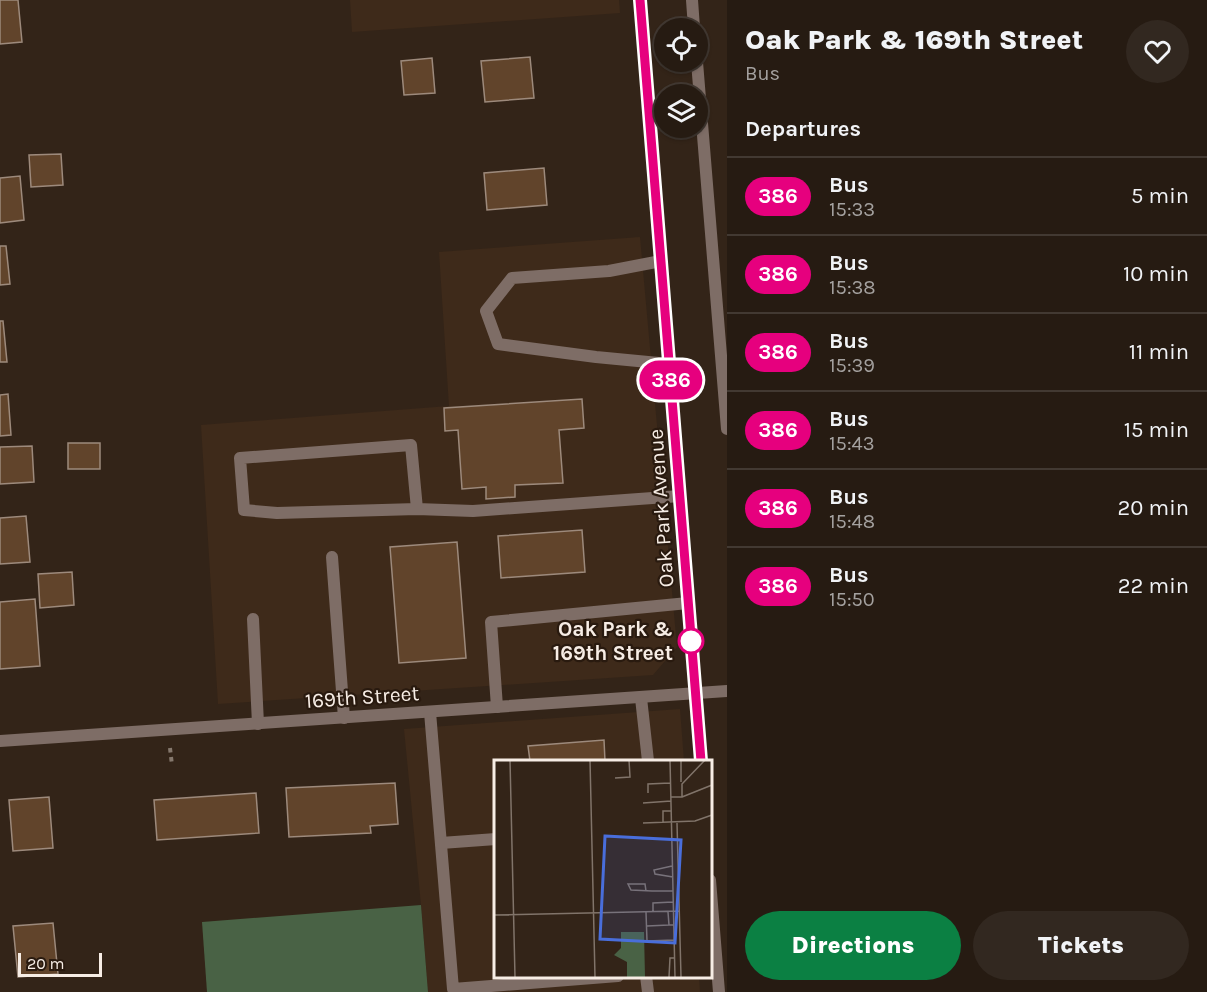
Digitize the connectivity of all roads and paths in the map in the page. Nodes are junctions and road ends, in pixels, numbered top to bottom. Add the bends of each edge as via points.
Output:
1 (640, 0) edge
2 (692, 0) edge
3 (693, 18) edge
4 (698, 72) edge
5 (661, 261) junction
6 (669, 364) junction
7 (727, 429) edge
8 (680, 496) junction
9 (417, 509) junction
10 (332, 557) dead end
11 (688, 603) junction
12 (253, 619) dead end
13 (727, 691) edge
14 (696, 694) junction
15 (641, 698) junction
16 (497, 707) junction
17 (430, 712) junction
18 (344, 718) junction
19 (258, 724) junction
20 (0, 741) edge
21 (648, 760) edge
22 (701, 760) edge
23 (494, 838) edge
24 (441, 843) junction
25 (712, 909) edge
26 (714, 967) edge
27 (594, 977) edge
28 (646, 977) edge
29 (648, 992) edge
30 (719, 992) edge

1 - 5 street, Oak Park Avenue
2 - 3 street
4 - 7 street
5 - 6 street, Oak Park Avenue
5 - 6 street via 609,271 512,278 486,311 498,344
6 - 8 street, Oak Park Avenue
8 - 9 street via 473,511
8 - 11 street, Oak Park Avenue
9 - 9 street via 411,445 240,458 244,510 277,513
10 - 18 street
11 - 14 street, Oak Park Avenue
11 - 16 street via 491,622
12 - 19 street
13 - 14 street, 169th Street
14 - 15 street, 169th Street
14 - 22 street, Oak Park Avenue
15 - 16 street, 169th Street
15 - 21 street
16 - 17 street, 169th Street
17 - 18 street, 169th Street
17 - 24 street
18 - 19 street, 169th Street
19 - 20 street, 169th Street
23 - 24 street
24 - 27 street via 453,989
25 - 26 street
26 - 30 street
28 - 29 street

